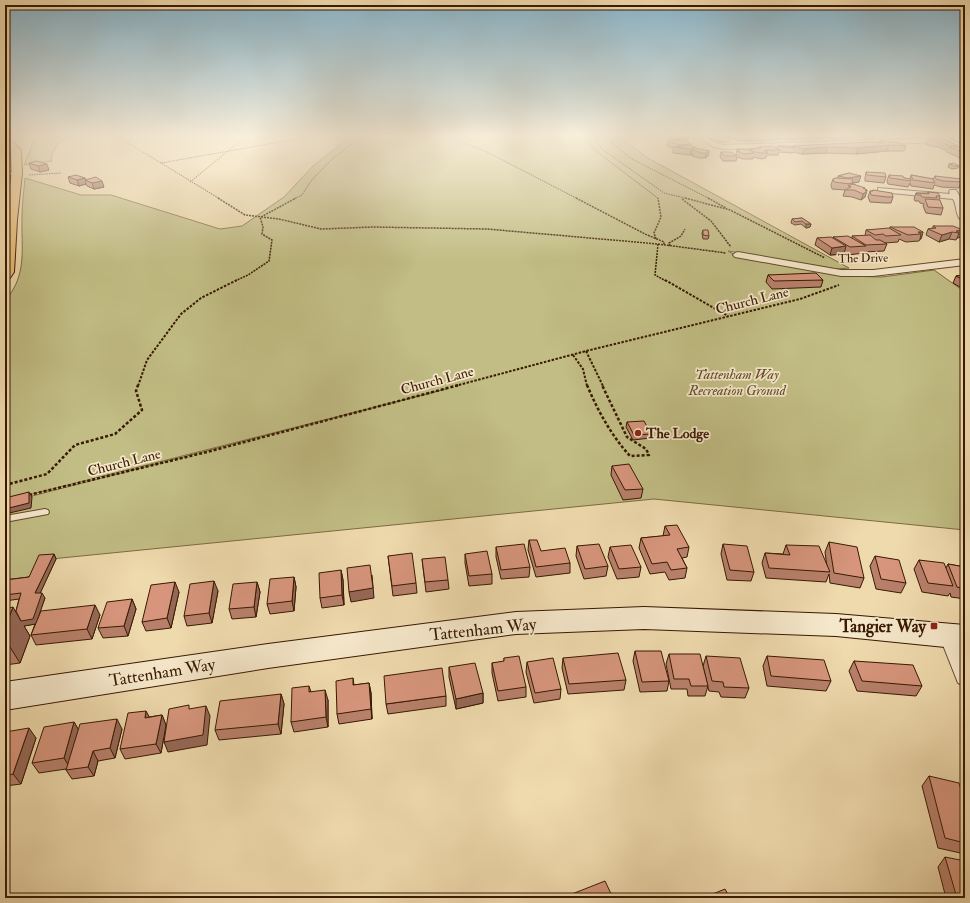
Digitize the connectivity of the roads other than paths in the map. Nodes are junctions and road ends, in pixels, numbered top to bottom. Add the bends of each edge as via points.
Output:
1 (15, 177) edge
2 (879, 190) edge
3 (965, 219) edge
4 (8, 220) edge
5 (738, 255) road end
6 (965, 262) edge
7 (5, 275) edge
8 (45, 512) dead end
9 (5, 519) edge
10 (957, 636) edge
11 (965, 677) edge
12 (5, 696) edge

1 - 4 highway
2 - 3 street via 954,194 959,202 961,215
4 - 7 highway
5 - 6 street, The Drive via 841,273
8 - 9 lane
10 - 11 street
10 - 12 main road, Tattenham Way via 836,625 644,618 516,623 268,656

